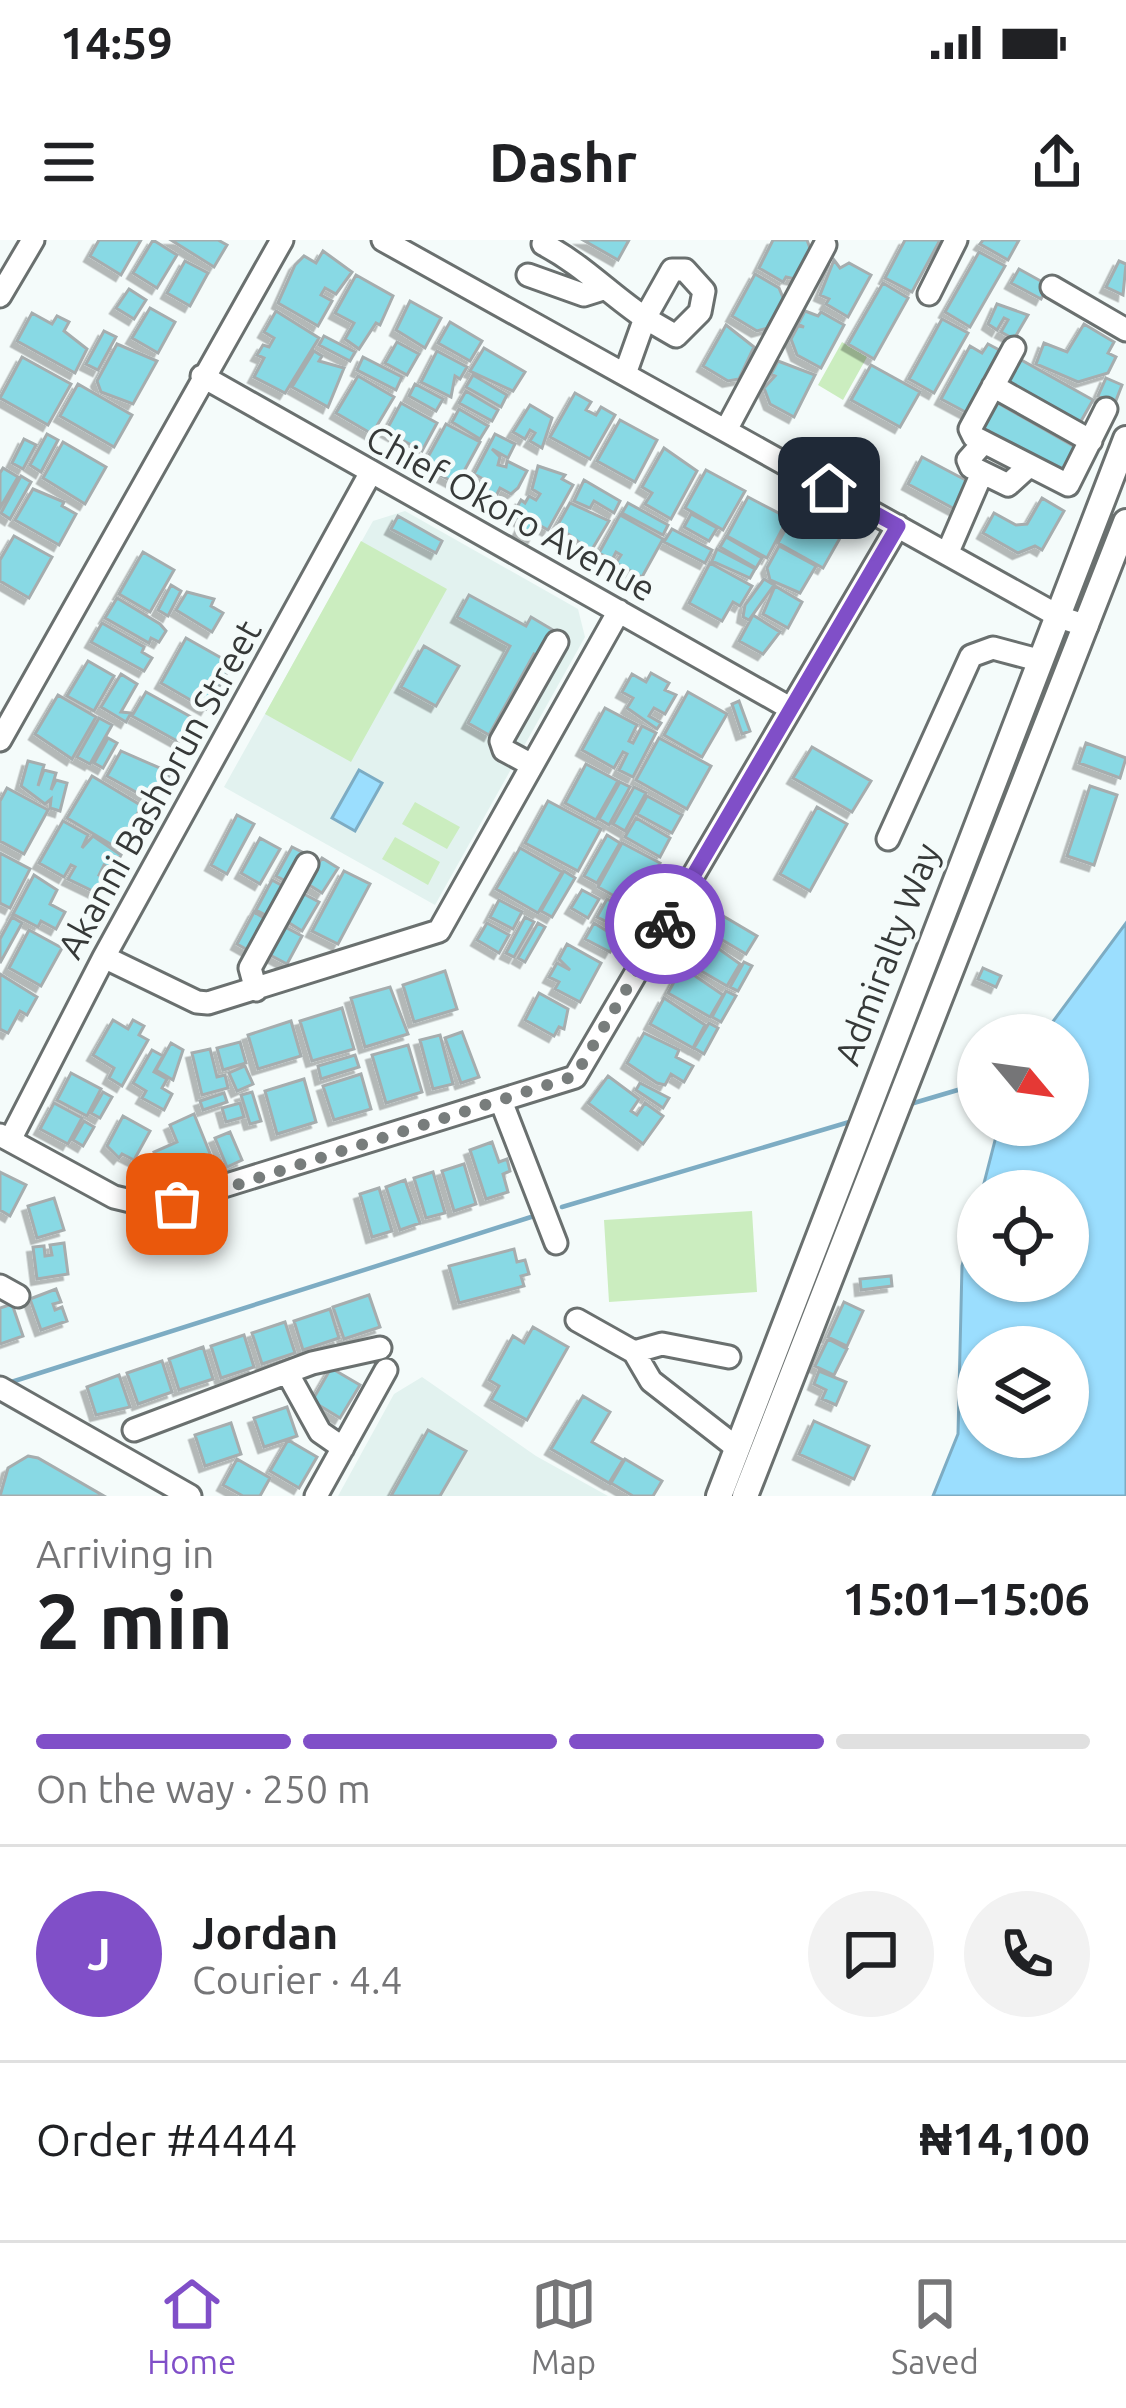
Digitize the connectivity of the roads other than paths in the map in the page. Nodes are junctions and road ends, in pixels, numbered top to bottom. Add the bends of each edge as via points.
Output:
1 (33, 240) edge
2 (282, 240) edge
3 (383, 240) edge
4 (956, 240) edge
5 (544, 242) edge
6 (824, 245) dead end
7 (528, 275) junction
8 (3, 282) edge
9 (1052, 287) dead end
10 (603, 289) junction
11 (929, 294) dead end
12 (517, 314) junction
13 (1126, 330) edge
14 (1014, 348) dead end
15 (626, 374) junction
16 (202, 376) junction
17 (993, 386) junction
18 (1106, 409) dead end
19 (726, 430) junction
20 (1091, 440) junction
21 (1126, 440) edge
22 (984, 442) junction
23 (1029, 466) junction
24 (371, 472) junction
25 (982, 473) junction
26 (1126, 522) edge
27 (898, 526) junction
28 (947, 554) junction
29 (620, 611) junction
30 (1061, 618) junction
31 (1087, 626) junction
32 (556, 642) dead end
33 (1038, 660) junction
34 (788, 707) junction
35 (0, 740) edge
36 (530, 764) junction
37 (888, 839) dead end
38 (307, 864) dead end
39 (104, 957) junction
40 (256, 990) junction
41 (501, 1101) junction
42 (5, 1138) edge
43 (556, 1243) dead end
44 (577, 1320) dead end
45 (634, 1352) junction
46 (729, 1357) dead end
47 (288, 1374) junction
48 (0, 1388) edge
49 (134, 1430) dead end
50 (343, 1448) junction
51 (737, 1448) junction
52 (155, 1488) edge
53 (190, 1496) edge
54 (316, 1496) edge
55 (719, 1496) edge
56 (745, 1496) edge

1 - 8 street
2 - 16 street
3 - 12 street
4 - 11 street
5 - 7 street
5 - 10 street via 585,266
6 - 19 street
7 - 10 street via 584,295
7 - 12 street
9 - 13 street
10 - 15 street via 645,318
12 - 15 street
14 - 17 street
15 - 19 street
16 - 24 street, Chief Okoro Avenue
16 - 35 street
17 - 20 street
17 - 22 street via 970,429
18 - 20 street
19 - 27 street
20 - 23 street via 1068,485
21 - 30 main road, Admiralty Way
22 - 23 street
22 - 25 street via 968,464
23 - 25 street via 1007,485
24 - 29 street, Chief Okoro Avenue
24 - 39 street, Akanni Bashorun Street
25 - 28 street
26 - 31 main road, Admiralty Way
27 - 28 street
27 - 34 street
28 - 30 street
29 - 34 street, Chief Okoro Avenue
29 - 36 street
30 - 31 street
30 - 33 main road, Admiralty Way
31 - 56 main road, Admiralty Way
32 - 36 street via 501,741
33 - 37 street via 993,648 971,656
33 - 51 main road, Admiralty Way
34 - 41 street via 588,1061 575,1076
36 - 40 street via 439,931
38 - 40 street via 250,968
39 - 40 street via 196,1002
39 - 42 street, Akanni Bashorun Street
41 - 42 street via 155,1207 114,1198
41 - 43 street
44 - 45 street
45 - 46 street via 662,1344
45 - 51 street via 651,1381
47 - 49 street
47 - 50 street via 320,1432
47 - 50 street via 341,1354 383,1359
48 - 52 street
50 - 54 street
51 - 55 main road, Admiralty Way
52 - 53 street

